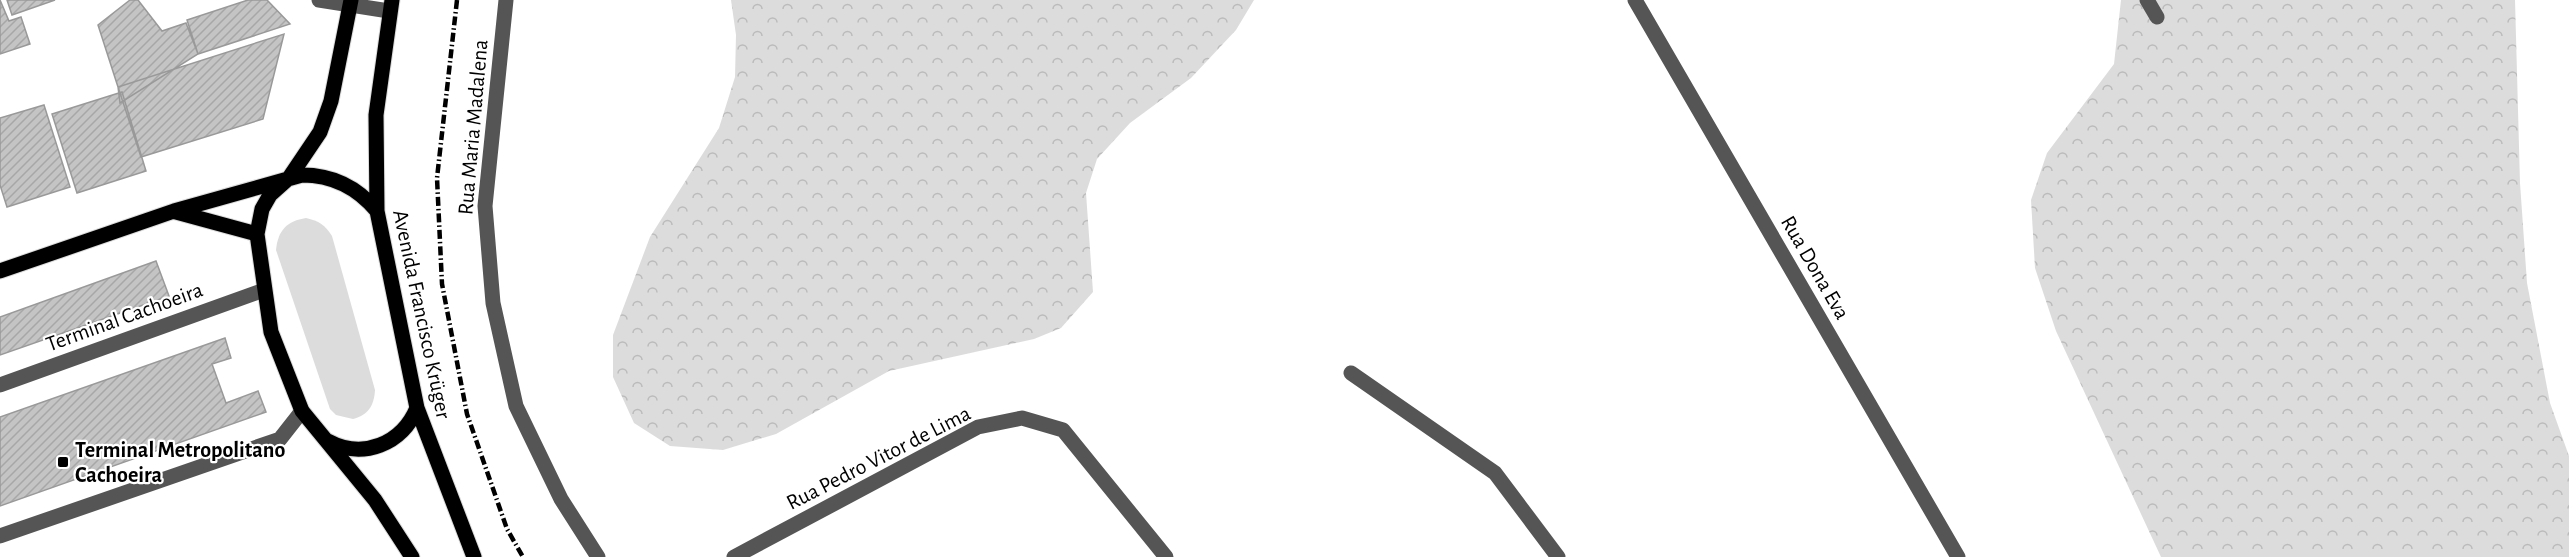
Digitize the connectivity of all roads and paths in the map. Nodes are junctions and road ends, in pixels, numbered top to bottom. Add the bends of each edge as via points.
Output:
1 (319, 0) edge
2 (506, 0) edge
3 (1635, 0) edge
4 (2146, 0) edge
5 (350, 3) edge
6 (391, 6) edge
7 (2157, 17) dead end
8 (289, 178) junction
9 (174, 211) junction
10 (376, 211) junction
11 (257, 234) junction
12 (0, 271) edge
13 (264, 290) junction
14 (1351, 373) dead end
15 (0, 385) edge
16 (417, 408) junction
17 (302, 411) junction
18 (323, 437) junction
19 (0, 536) edge
20 (412, 557) edge
21 (474, 557) edge
22 (598, 557) edge
23 (734, 557) edge
24 (1166, 557) edge
25 (1558, 557) edge
26 (1958, 557) edge

1 - 5 street
2 - 22 street, Rua Maria Madalena via 485,206 493,303 516,406 561,499
3 - 26 street, Rua Dona Eva
4 - 7 street
5 - 6 street
5 - 8 main road via 331,101 320,132
6 - 10 main road, Avenida Francisco Krüger via 376,116
8 - 9 main road
8 - 10 main road via 331,178 357,191
8 - 11 main road via 270,195 262,209
9 - 11 main road
9 - 12 main road
10 - 16 main road, Avenida Francisco Krüger
11 - 13 main road
13 - 15 street, Terminal Cachoeira
13 - 17 main road via 271,332
14 - 25 street via 1495,473
16 - 18 main road via 400,434 382,445 351,449
16 - 21 main road, Avenida Francisco Krüger
17 - 18 main road
17 - 19 street via 280,439
18 - 20 main road via 375,500
23 - 24 street, Rua Pedro Vitor de Lima via 978,427 1022,418 1063,430

